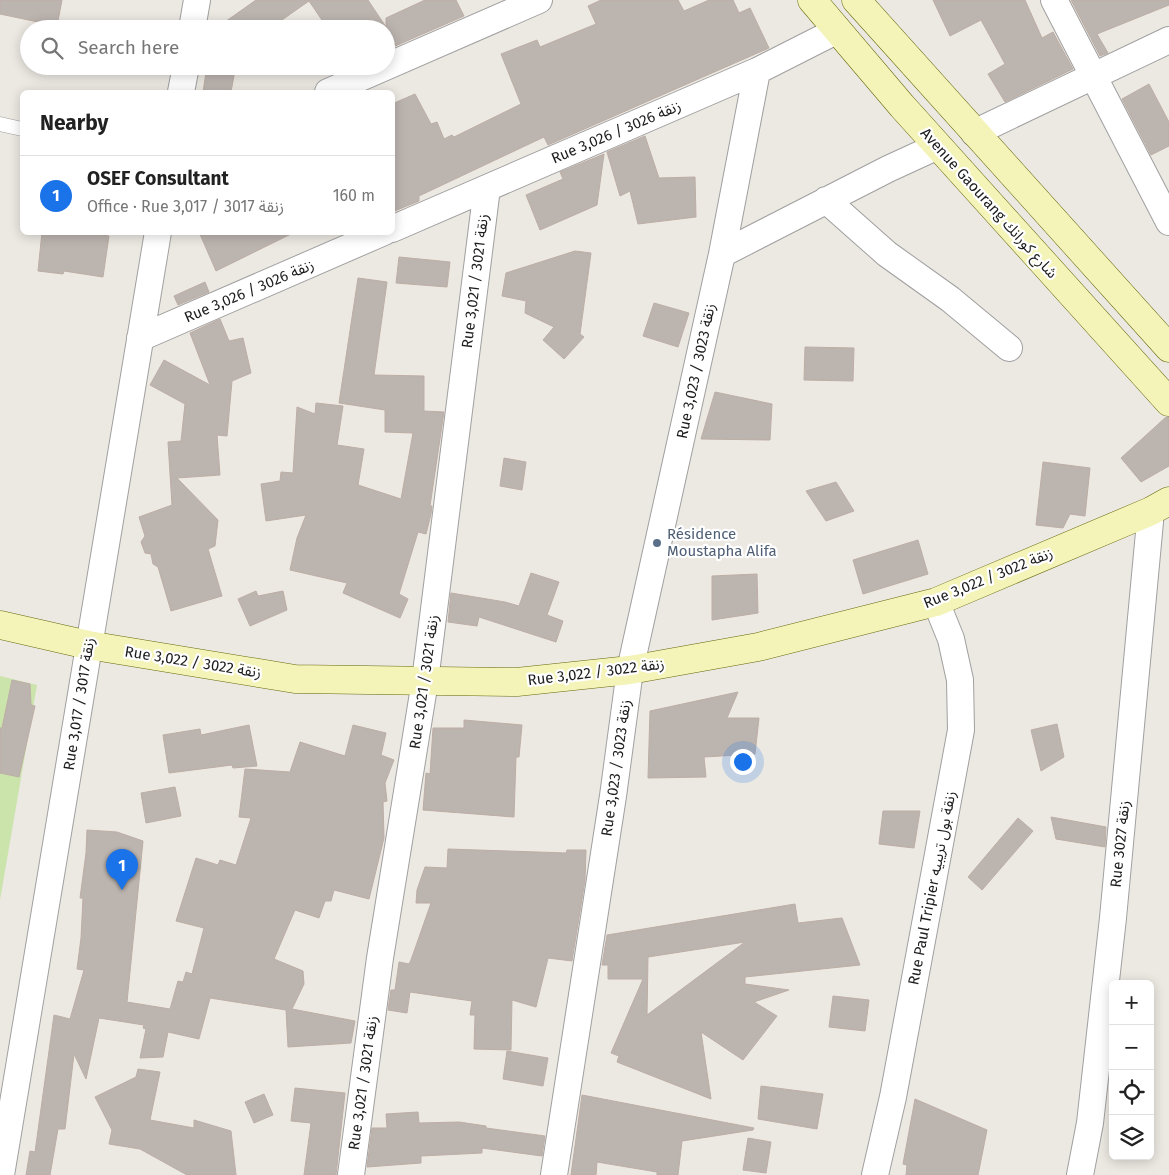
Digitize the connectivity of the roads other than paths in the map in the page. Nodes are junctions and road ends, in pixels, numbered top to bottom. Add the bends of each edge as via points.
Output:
1 (197, 0) edge
2 (539, 0) edge
3 (812, 0) edge
4 (856, 0) edge
5 (1054, 0) edge
6 (194, 20) edge
7 (838, 30) junction
8 (1169, 40) edge
9 (395, 63) edge
10 (757, 71) junction
11 (184, 75) edge
12 (367, 75) edge
13 (1092, 75) junction
14 (181, 90) edge
15 (333, 90) edge
16 (0, 124) edge
17 (20, 129) edge
18 (974, 134) junction
19 (938, 146) junction
20 (487, 188) junction
21 (826, 200) junction
22 (1169, 222) edge
23 (395, 228) edge
24 (157, 235) edge
25 (377, 235) edge
26 (722, 254) junction
27 (140, 338) junction
28 (1010, 348) dead end
29 (1169, 348) edge
30 (1169, 402) edge
31 (1160, 506) edge
32 (936, 602) junction
33 (0, 625) edge
34 (88, 645) junction
35 (630, 670) junction
36 (425, 681) junction
37 (11, 1044) edge
38 (1, 1175) edge
39 (351, 1175) edge
40 (554, 1175) edge
41 (875, 1175) edge
42 (1080, 1175) edge

1 - 6 street
2 - 9 street
3 - 7 street, Avenue Gaourang شارع كورانك
4 - 18 street
5 - 13 street
7 - 10 street, Rue 3,026 / زنقة 3026
7 - 19 street, Avenue Gaourang شارع كورانك
8 - 13 street
10 - 20 street, Rue 3,026 / زنقة 3026
10 - 26 street, Rue 3,023 / زنقة 3023
11 - 14 street
12 - 15 street
13 - 18 street
13 - 22 street
16 - 17 lane
18 - 29 street
19 - 21 street
19 - 30 street, Avenue Gaourang شارع كورانك
20 - 23 street, Rue 3,026 / زنقة 3026
20 - 36 street, Rue 3,021 / زنقة 3021
21 - 26 street
21 - 28 street via 887,254
24 - 27 street, Rue 3,017 / زنقة 3017
25 - 27 street, Rue 3,026 / زنقة 3026
26 - 35 street, Rue 3,023 / زنقة 3023
27 - 34 street, Rue 3,017 / زنقة 3017
31 - 32 street, Rue 3,022 / زنقة 3022
31 - 42 street, Rue 3027 زنقة via 1090,1123
32 - 35 street, Rue 3,022 / زنقة 3022 via 758,647
32 - 41 street, Rue Paul Tripier زنقة بول تريبيه via 951,639 960,680 961,730 893,1097
33 - 34 street, Rue 3,022 / زنقة 3022
34 - 36 street, Rue 3,022 / زنقة 3022 via 295,679
34 - 37 street, Rue 3,017 / زنقة 3017
35 - 36 street, Rue 3,022 / زنقة 3022 via 517,682
35 - 40 street, Rue 3,023 / زنقة 3023
36 - 39 street, Rue 3,021 / زنقة 3021 via 380,958
37 - 38 street, Rue 3,017 / زنقة 3017

